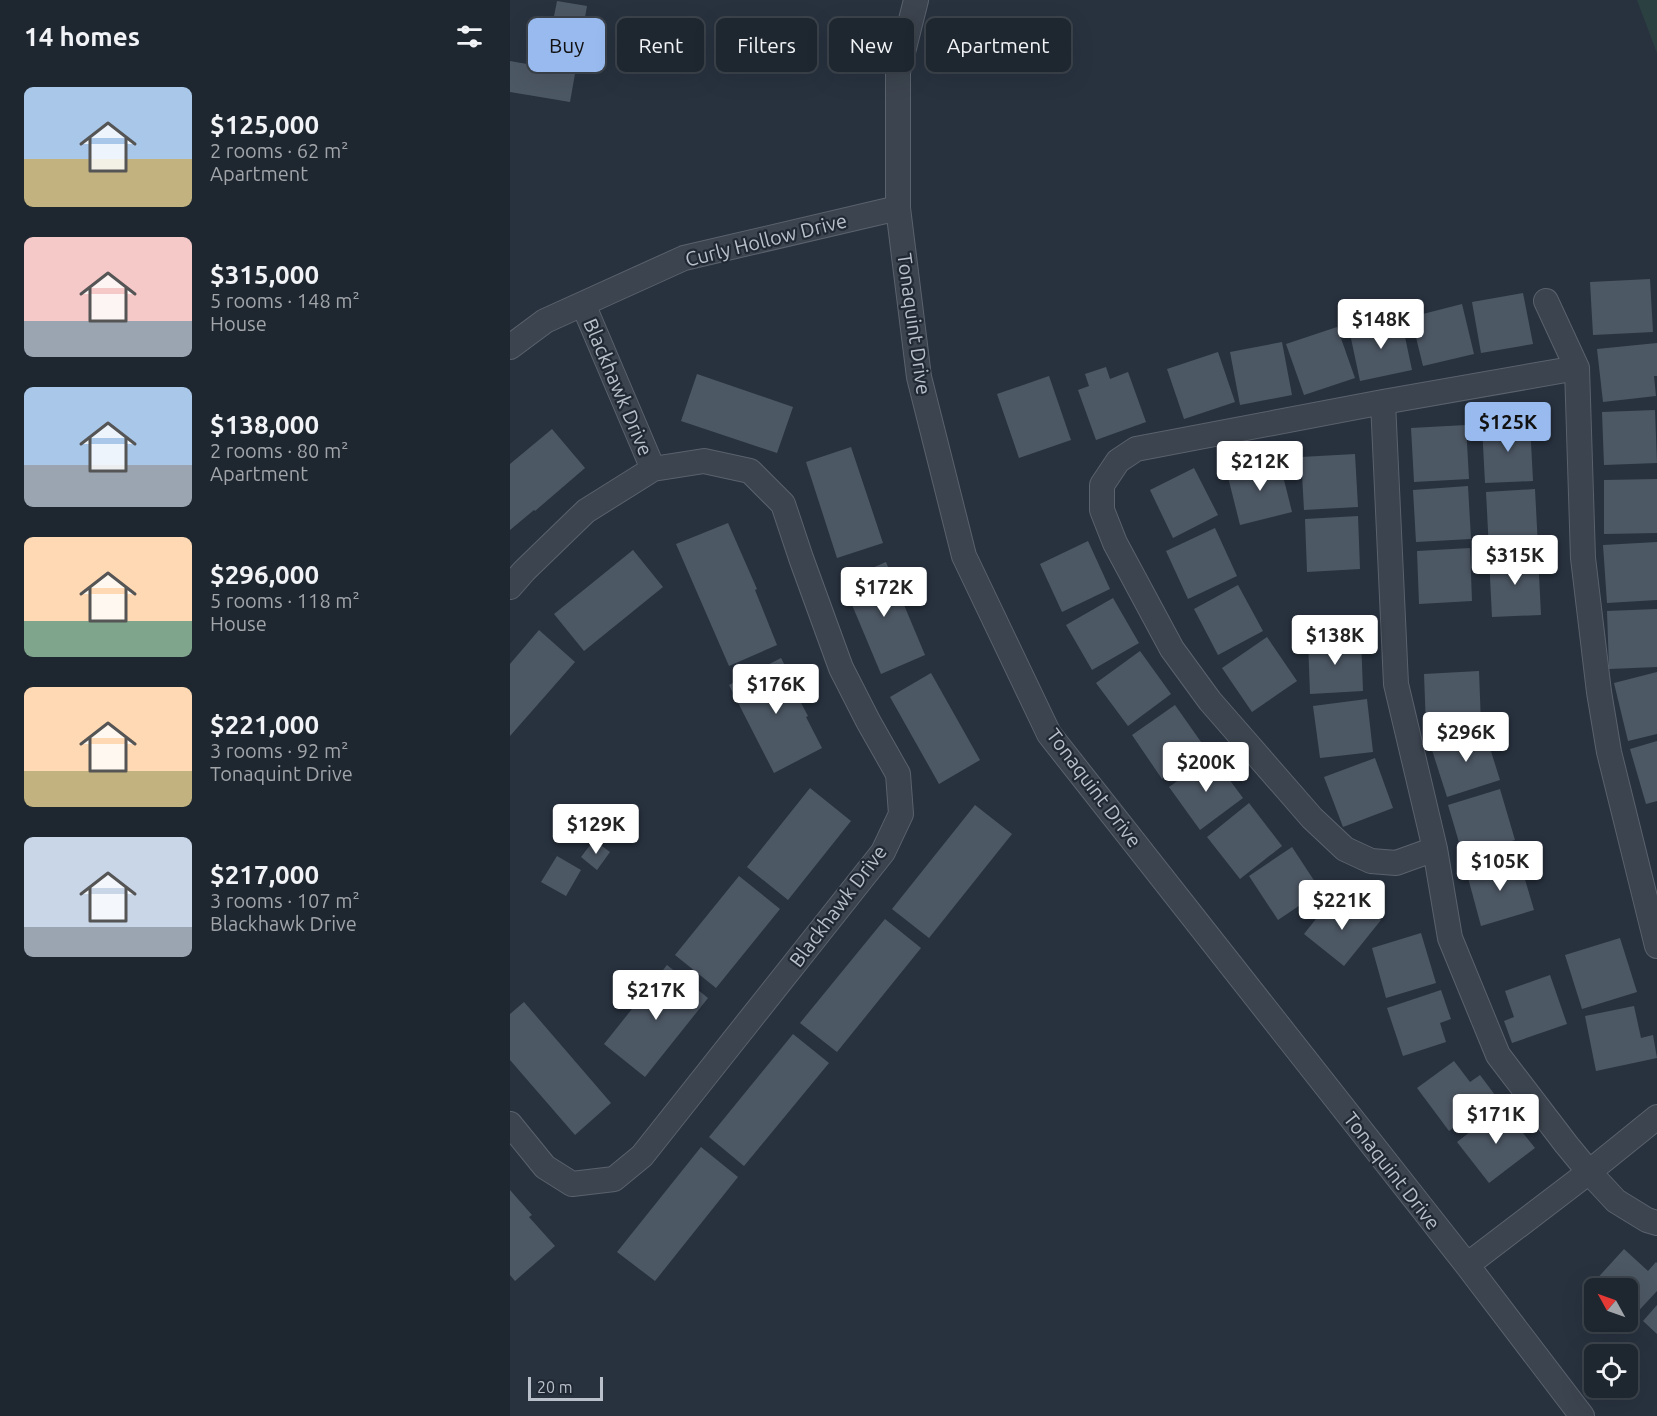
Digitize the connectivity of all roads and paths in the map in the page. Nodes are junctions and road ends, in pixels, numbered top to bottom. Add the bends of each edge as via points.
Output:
1 (916, 0) edge
2 (898, 208) junction
3 (1546, 301) dead end
4 (583, 304) junction
5 (510, 347) edge
6 (1577, 368) junction
7 (1383, 402) junction
8 (653, 469) junction
9 (510, 587) edge
10 (1435, 849) junction
11 (1657, 946) edge
12 (1657, 1117) edge
13 (510, 1124) edge
14 (1589, 1172) junction
15 (1657, 1223) edge
16 (1467, 1265) junction
17 (1582, 1416) edge

1 - 2 street, Tonaquint Drive via 898,72
2 - 4 street, Curly Hollow Drive via 684,258
2 - 16 street, Tonaquint Drive via 919,377 964,556 1049,734
3 - 6 street
4 - 5 street, Curly Hollow Drive via 545,321
4 - 8 street, Blackhawk Drive
6 - 7 street
6 - 11 street via 1583,558 1599,692 1609,752
7 - 10 street via 1396,684
7 - 10 street via 1136,449 1118,461 1102,485 1102,510 1115,543 1172,649 1210,701 1312,818 1345,849 1371,861 1396,863
8 - 9 street, Blackhawk Drive via 585,511
8 - 13 street, Blackhawk Drive via 704,461 750,471 783,504 841,668 898,774 901,814 883,852 642,1156 614,1179 572,1184 545,1167
10 - 14 street via 1450,938 1498,1055
12 - 14 street
14 - 15 street via 1616,1201
14 - 16 street
16 - 17 street, Tonaquint Drive

